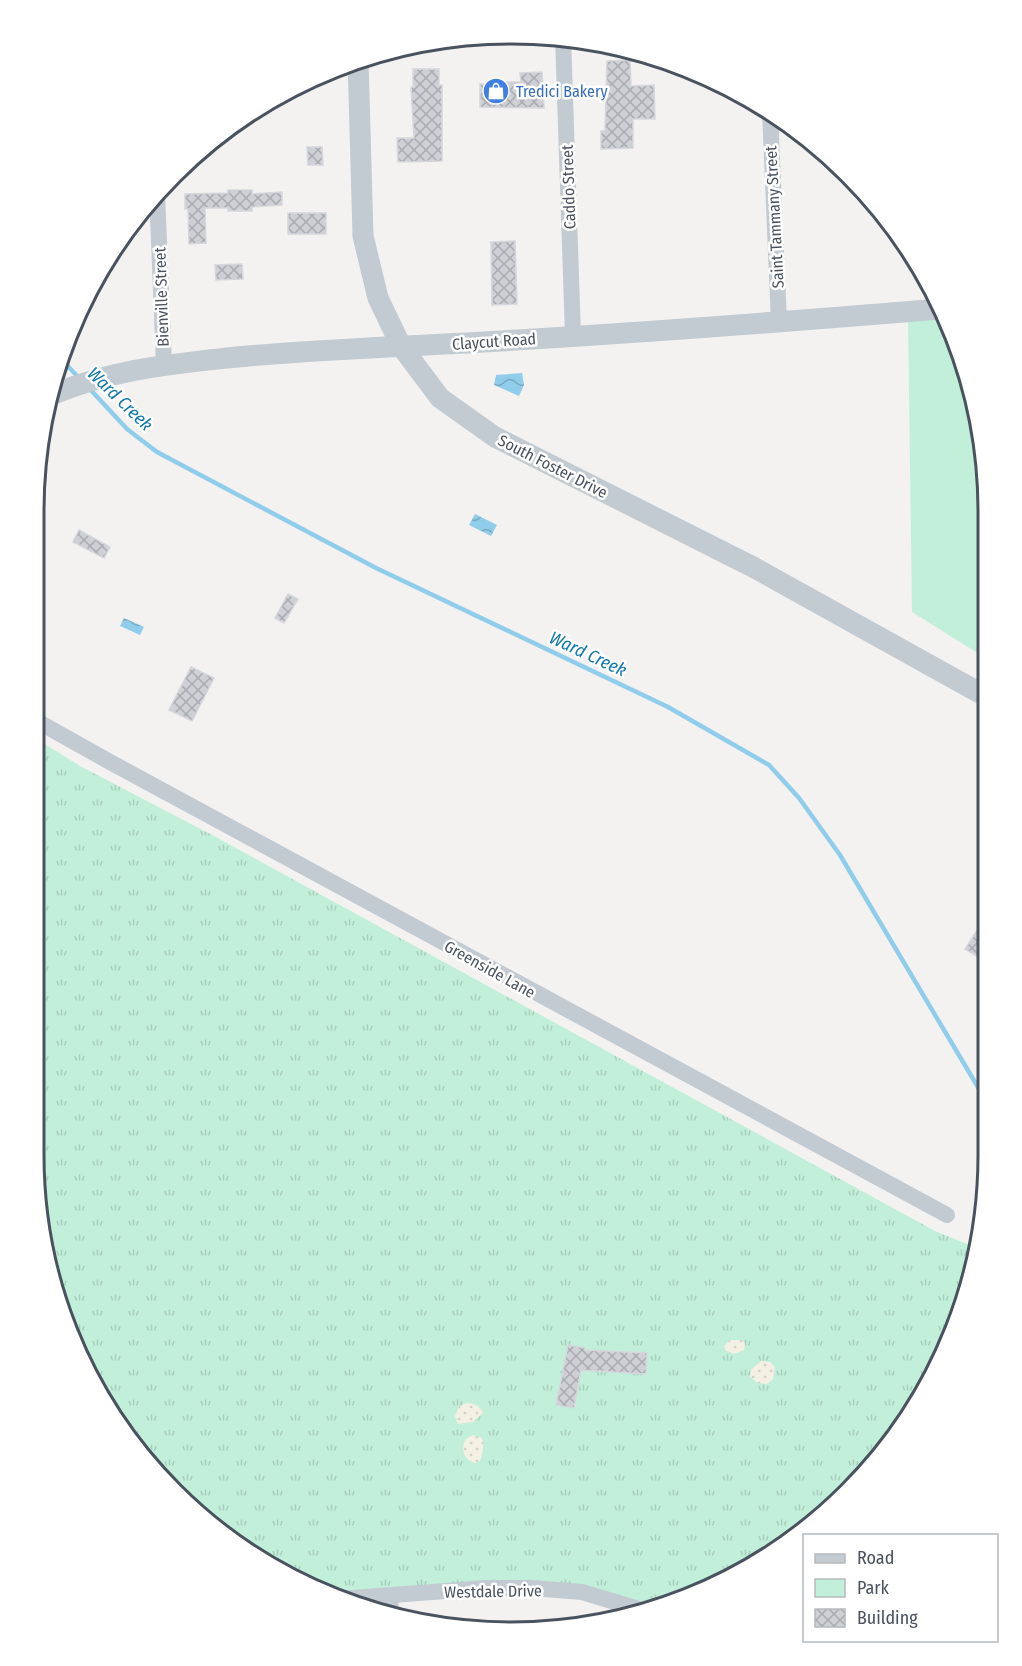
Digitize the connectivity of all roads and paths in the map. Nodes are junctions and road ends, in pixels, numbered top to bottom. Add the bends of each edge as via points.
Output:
1 (562, 46) edge
2 (358, 69) edge
3 (770, 122) edge
4 (158, 206) edge
5 (933, 310) edge
6 (779, 322) junction
7 (573, 336) junction
8 (401, 346) junction
9 (164, 364) junction
10 (58, 392) edge
11 (979, 693) edge
12 (43, 724) edge
13 (946, 1215) dead end
14 (390, 1596) junction
15 (360, 1598) edge
16 (391, 1607) edge
17 (632, 1607) edge

1 - 7 street, Caddo Street
2 - 8 street, South Foster Drive via 363,236 378,298
3 - 6 street, Saint Tammany Street
4 - 9 street, Bienville Street
5 - 6 street, Claycut Road
6 - 7 street, Claycut Road
7 - 8 street, Claycut Road
8 - 9 street, Claycut Road
8 - 11 street, South Foster Drive via 440,398 495,437 753,567
9 - 10 street, Claycut Road via 116,373
12 - 13 street, Greenside Lane
14 - 15 street, Westdale Drive
14 - 16 street
14 - 17 street, Westdale Drive via 532,1588 582,1592

